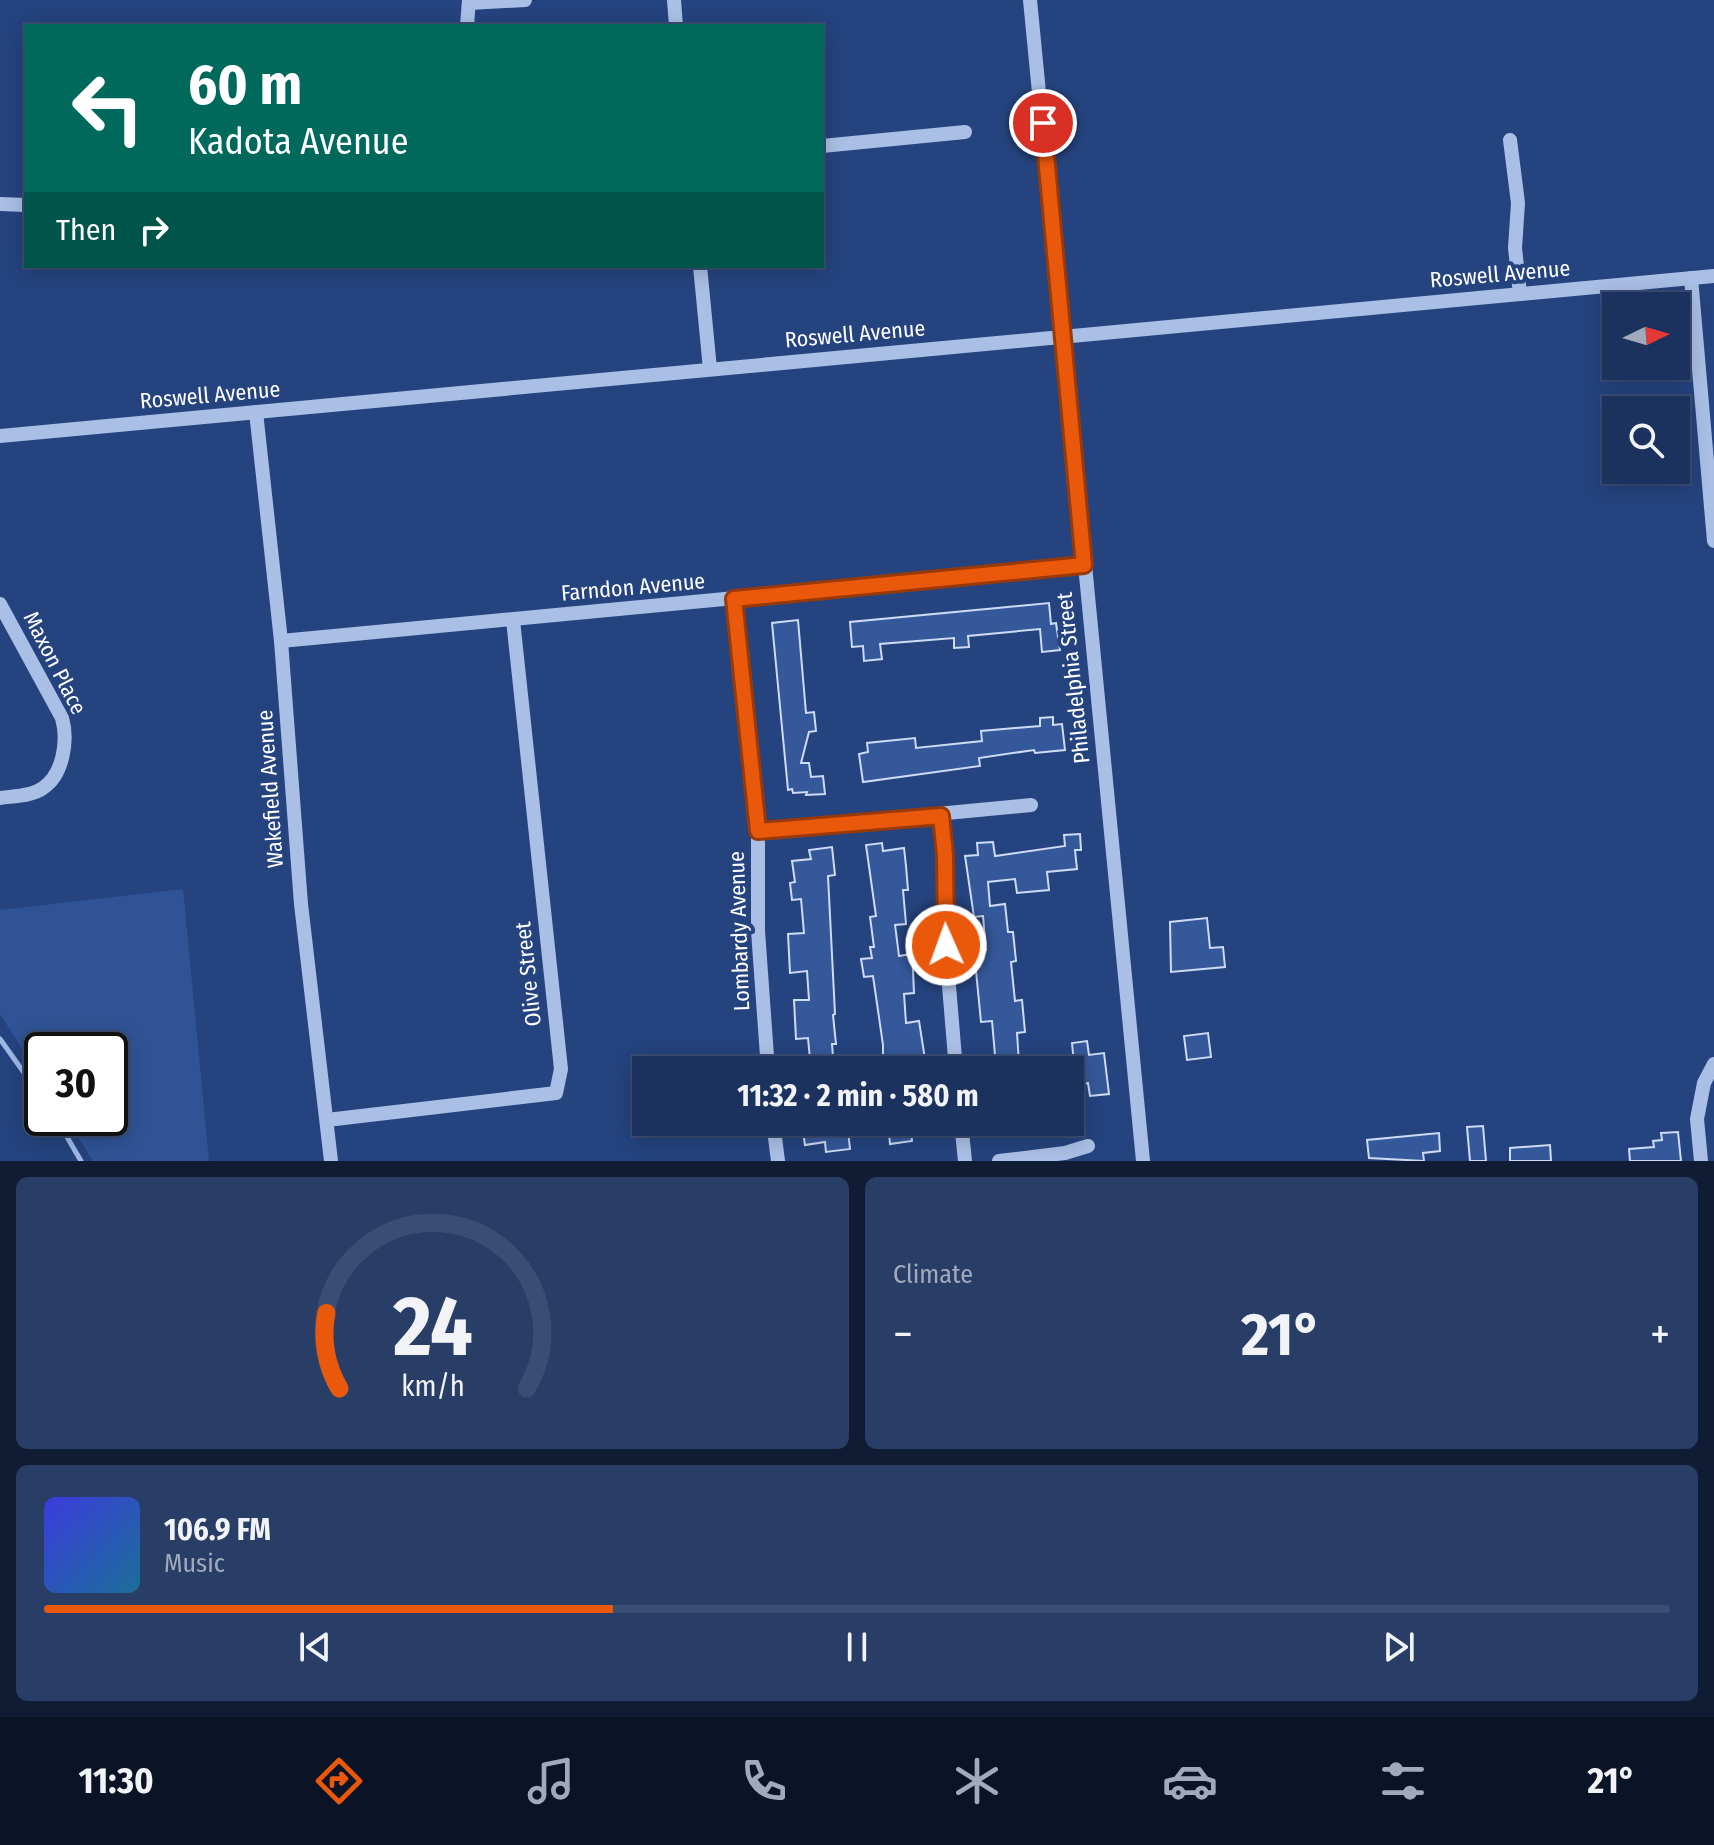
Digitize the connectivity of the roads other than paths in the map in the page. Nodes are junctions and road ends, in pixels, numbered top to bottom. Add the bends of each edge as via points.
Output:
1 (525, 0) edge
2 (674, 0) edge
3 (1030, 0) edge
4 (469, 1) edge
5 (467, 24) edge
6 (676, 24) edge
7 (965, 132) dead end
8 (1510, 140) dead end
9 (824, 146) edge
10 (0, 204) edge
11 (24, 205) edge
12 (700, 268) edge
13 (1714, 276) edge
14 (1691, 278) junction
15 (1520, 294) junction
16 (1065, 338) junction
17 (710, 369) junction
18 (256, 412) junction
19 (0, 436) edge
20 (1710, 436) edge
21 (1714, 541) edge
22 (1084, 565) junction
23 (734, 599) junction
24 (0, 604) edge
25 (513, 620) junction
26 (281, 641) junction
27 (0, 798) edge
28 (1031, 805) dead end
29 (941, 816) junction
30 (758, 831) junction
31 (767, 1056) edge
32 (955, 1056) edge
33 (1714, 1064) edge
34 (327, 1120) junction
35 (775, 1136) edge
36 (962, 1136) edge
37 (1088, 1146) dead end
38 (331, 1161) edge
39 (778, 1161) edge
40 (965, 1161) edge
41 (999, 1161) edge
42 (1143, 1161) edge
43 (1701, 1161) edge

1 - 4 street
2 - 6 street
3 - 16 street, Philadelphia Street
4 - 5 street
7 - 9 street
8 - 15 street
10 - 11 street
12 - 17 street
13 - 14 street, Roswell Avenue
14 - 15 street, Roswell Avenue
14 - 20 street
15 - 16 street, Roswell Avenue
16 - 17 street, Roswell Avenue
16 - 22 street, Philadelphia Street
17 - 18 street, Roswell Avenue
18 - 19 street, Roswell Avenue
18 - 26 street, Wakefield Avenue
20 - 21 street
22 - 23 street, Farndon Avenue
22 - 42 street, Philadelphia Street
23 - 25 street, Farndon Avenue
23 - 30 street, Lombardy Avenue
24 - 27 street, Maxon Place via 66,734 55,775 43,788
25 - 26 street, Farndon Avenue
25 - 34 street, Olive Street via 561,1069 556,1093
26 - 34 street, Wakefield Avenue via 301,904
28 - 29 street
29 - 30 street
29 - 32 street
30 - 31 street, Lombardy Avenue
33 - 43 street via 1697,1119
34 - 38 street, Wakefield Avenue
35 - 39 street
36 - 40 street
37 - 41 street

